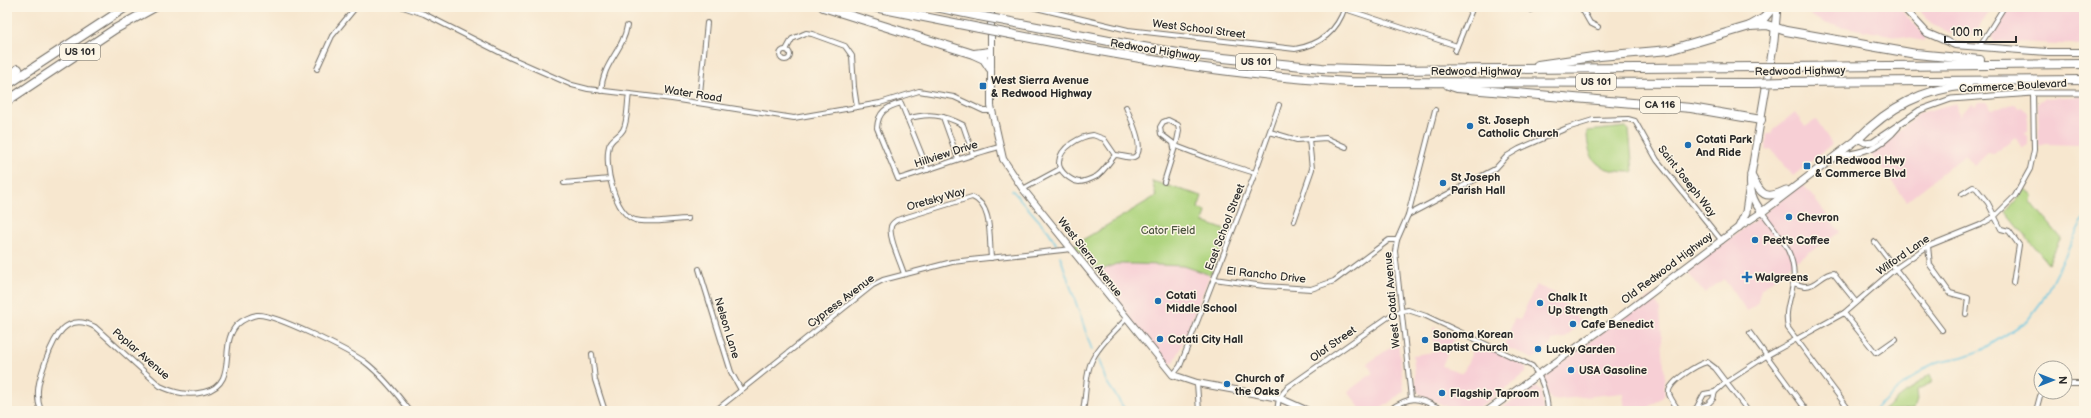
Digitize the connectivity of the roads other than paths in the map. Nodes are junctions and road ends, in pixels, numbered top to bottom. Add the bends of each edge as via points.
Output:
1 (126, 7) edge
2 (155, 7) edge
3 (356, 7) edge
4 (403, 7) edge
5 (823, 7) edge
6 (874, 7) edge
7 (936, 7) edge
8 (991, 7) edge
9 (1032, 7) edge
10 (1473, 7) edge
11 (1581, 7) edge
12 (1773, 7) edge
13 (1777, 7) edge
14 (1903, 7) edge
15 (2004, 7) edge
16 (1345, 8) edge
17 (707, 23) dead end
18 (627, 26) dead end
19 (1750, 26) junction
20 (1598, 27) dead end
21 (1775, 28) junction
22 (1457, 46) junction
23 (1978, 47) junction
24 (786, 50) dead end
25 (1455, 51) dead end
26 (990, 52) junction
27 (2084, 52) edge
28 (973, 54) junction
29 (2030, 64) junction
30 (2084, 64) edge
31 (990, 68) junction
32 (18, 69) dead end
33 (317, 69) dead end
34 (1504, 70) junction
35 (7, 78) edge
36 (2026, 80) junction
37 (2084, 80) edge
38 (1439, 82) junction
39 (7, 84) edge
40 (601, 91) junction
41 (2033, 93) junction
42 (2084, 93) edge
43 (629, 94) junction
44 (7, 101) edge
45 (699, 103) junction
46 (1280, 106) dead end
47 (857, 107) junction
48 (1126, 107) dead end
49 (1435, 110) dead end
50 (991, 111) junction
51 (943, 117) junction
52 (907, 119) junction
53 (1761, 120) junction
54 (1902, 123) junction
55 (1270, 132) junction
56 (1310, 139) junction
57 (1858, 139) junction
58 (999, 147) junction
59 (1175, 147) junction
60 (1346, 147) dead end
61 (973, 154) junction
62 (1115, 155) junction
63 (1835, 157) junction
64 (958, 159) junction
65 (1060, 169) junction
66 (928, 170) junction
67 (1255, 173) junction
68 (610, 179) junction
69 (1750, 179) junction
70 (1164, 182) dead end
71 (564, 183) dead end
72 (1800, 183) junction
73 (1023, 189) junction
74 (1962, 194) dead end
75 (1762, 212) junction
76 (1408, 215) junction
77 (1994, 217) junction
78 (688, 219) dead end
79 (1294, 221) dead end
80 (1739, 227) junction
81 (1397, 240) junction
82 (1722, 241) junction
83 (1875, 242) dead end
84 (1928, 246) junction
85 (1072, 249) junction
86 (990, 258) junction
87 (1896, 268) junction
88 (699, 269) dead end
89 (904, 274) junction
90 (1214, 279) junction
91 (1793, 283) junction
92 (2013, 283) dead end
93 (1856, 302) junction
94 (1402, 310) junction
95 (1844, 313) junction
96 (1966, 314) dead end
97 (1126, 319) junction
98 (1942, 330) dead end
99 (1750, 333) dead end
100 (1896, 339) dead end
101 (1796, 340) junction
102 (592, 354) dead end
103 (1766, 356) junction
104 (1538, 374) junction
105 (1173, 375) junction
106 (1197, 383) junction
107 (1726, 383) junction
108 (2073, 384) edge
109 (2084, 384) edge
110 (741, 390) junction
111 (1715, 392) junction
112 (1279, 398) junction
113 (1411, 398) junction
114 (2039, 400) edge
115 (1697, 407) junction
116 (41, 411) edge
117 (410, 411) edge
118 (605, 411) edge
119 (715, 411) edge
120 (1083, 411) edge
121 (1199, 411) edge
122 (1277, 411) edge
123 (1308, 411) edge
124 (1388, 411) edge
125 (1446, 411) edge
126 (1487, 411) edge
127 (1548, 411) edge
128 (1679, 411) edge
129 (1690, 411) edge
130 (1748, 411) edge
131 (1807, 411) edge
132 (1850, 411) edge
133 (2036, 411) edge

1 - 39 highway, US 101
2 - 44 highway, US 101 via 115,29
3 - 33 street via 332,36
4 - 40 street, Water Road via 424,14 488,48 572,85
5 - 28 highway
6 - 38 highway, Redwood Highway / US 101, bridge via 1131,58 1227,72 1351,82
7 - 34 highway, Redwood Highway / US 101, bridge via 1127,45 1221,59 1322,68
8 - 26 main road, West Sierra Avenue
9 - 16 street, West School Street via 1128,30 1295,49 1316,44 1325,38 1334,30
10 - 22 street
11 - 20 street via 1590,23
12 - 19 highway via 1764,18
13 - 21 main road
14 - 23 main road via 1920,27 1937,39 1955,45
15 - 23 street
16 - 22 street
17 - 45 street
18 - 40 street via 624,39 605,71
19 - 21 highway via 1767,25
19 - 34 highway via 1669,50 1600,56
21 - 29 highway via 1916,54
21 - 53 main road
22 - 25 street
23 - 27 main road
24 - 47 street via 792,40 806,33 845,46 852,56
26 - 28 highway
26 - 31 main road, West Sierra Avenue
28 - 31 highway via 984,59
29 - 30 highway, Redwood Highway / US 101
29 - 34 highway, Redwood Highway / US 101, bridge
31 - 50 main road, West Sierra Avenue
32 - 35 highway
36 - 37 highway, Redwood Highway / US 101
36 - 38 highway, Redwood Highway / US 101, bridge via 1752,83
36 - 57 highway via 1958,86 1923,95 1876,121
38 - 53 highway, CA 116 via 1457,88 1691,108
40 - 43 street, Water Road
41 - 42 street, Commerce Boulevard
41 - 54 street, Commerce Boulevard via 1951,99 1930,106
41 - 77 street, Wilford Lane via 2034,150 2030,170 2015,196
43 - 45 street, Water Road
43 - 68 street via 624,128 612,139 609,147
45 - 47 street, Water Road via 794,118
46 - 55 street, East School Street
47 - 50 street, Water Road via 919,91 956,97 984,111
48 - 62 street via 1140,144 1139,152 1130,158
49 - 76 street, West Cotati Avenue
50 - 58 main road, West Sierra Avenue
51 - 52 street via 925,114
51 - 61 street via 963,124
51 - 64 street
52 - 66 street
52 - 66 street, Hillview Drive via 901,103 882,111 877,128 898,179
53 - 69 main road
54 - 57 street, Commerce Boulevard via 1872,142 1865,143
54 - 63 street, Commerce Boulevard via 1888,139 1870,150
55 - 56 street via 1297,140
55 - 67 street, East School Street
56 - 60 street via 1326,138
56 - 79 street via 1312,170
57 - 63 main road, Old Redwood Highway
58 - 61 street, Hillview Drive
58 - 73 main road, West Sierra Avenue via 1005,163
59 - 59 street via 1178,125 1168,120 1163,122 1161,134
59 - 67 street
59 - 70 street
61 - 64 street, Hillview Drive
62 - 65 street via 1098,175 1080,182 1072,180
62 - 65 street via 1104,139 1093,135 1083,136 1064,151 1059,162
63 - 72 main road, Old Redwood Highway
64 - 66 street, Hillview Drive
65 - 73 street
67 - 90 street, East School Street
68 - 71 street
68 - 78 street via 622,209 630,218
69 - 72 main road via 1767,196
69 - 75 main road via 1752,198
69 - 80 main road via 1746,212
72 - 75 main road, Old Redwood Highway
73 - 85 main road, West Sierra Avenue
74 - 77 street via 1973,187 1976,188 1988,203
75 - 80 main road, Old Redwood Highway
75 - 91 street via 1791,255
76 - 81 street, West Cotati Avenue
76 - 82 street, Saint Joseph Way via 1495,169 1507,156 1530,144 1592,120 1628,119 1635,121 1657,160
77 - 84 street, Wilford Lane
77 - 92 street via 2001,229 2009,231 2019,245
80 - 82 main road, Old Redwood Highway
81 - 90 street, El Rancho Drive via 1389,240 1334,281 1311,289
81 - 94 street, West Cotati Avenue via 1395,251
82 - 104 main road, Old Redwood Highway
83 - 87 street
84 - 87 street, Wilford Lane
84 - 96 street via 1930,265 1950,293 1968,298
85 - 86 street, Cypress Avenue
85 - 97 main road, West Sierra Avenue
86 - 89 street, Cypress Avenue via 952,262
86 - 89 street, Oretsky Way via 984,207 979,200 972,197 897,220 892,224 891,236
87 - 93 street, Wilford Lane
87 - 98 street
88 - 110 street, Nelson Lane via 731,372
89 - 110 street, Cypress Avenue via 874,285
90 - 105 street, East School Street via 1180,366
91 - 93 street via 1807,286 1832,273
91 - 101 street via 1786,319 1788,328
93 - 95 street, Wilford Lane
94 - 104 street via 1426,316 1493,347 1532,366
94 - 112 street, Olof Street via 1288,387
94 - 113 street, West Cotati Avenue
95 - 100 street via 1876,353
95 - 101 street, Wilford Lane
97 - 105 main road, West Sierra Avenue
97 - 120 street via 1090,363
99 - 103 street
101 - 103 street, Wilford Lane
101 - 132 street
102 - 118 street via 595,380
103 - 107 street, Wilford Lane
103 - 131 street
104 - 126 main road, Old Redwood Highway
104 - 127 street
105 - 106 main road
106 - 112 main road
106 - 121 street
107 - 111 street, Wilford Lane
107 - 128 street via 1710,363 1700,364 1673,383 1669,389 1669,394
107 - 130 street
108 - 109 street
110 - 119 street, Cypress Avenue
111 - 115 street, Wilford Lane via 1708,404
111 - 115 street, Wilford Lane via 1704,394
112 - 122 street
112 - 123 main road
113 - 124 street
113 - 125 street
114 - 133 street
115 - 129 street, Wilford Lane
116 - 117 street, Poplar Avenue via 38,384 48,355 57,335 73,323 84,322 101,331 160,386 171,391 191,394 209,391 223,380 232,332 244,320 258,315 281,322 348,352 380,376

